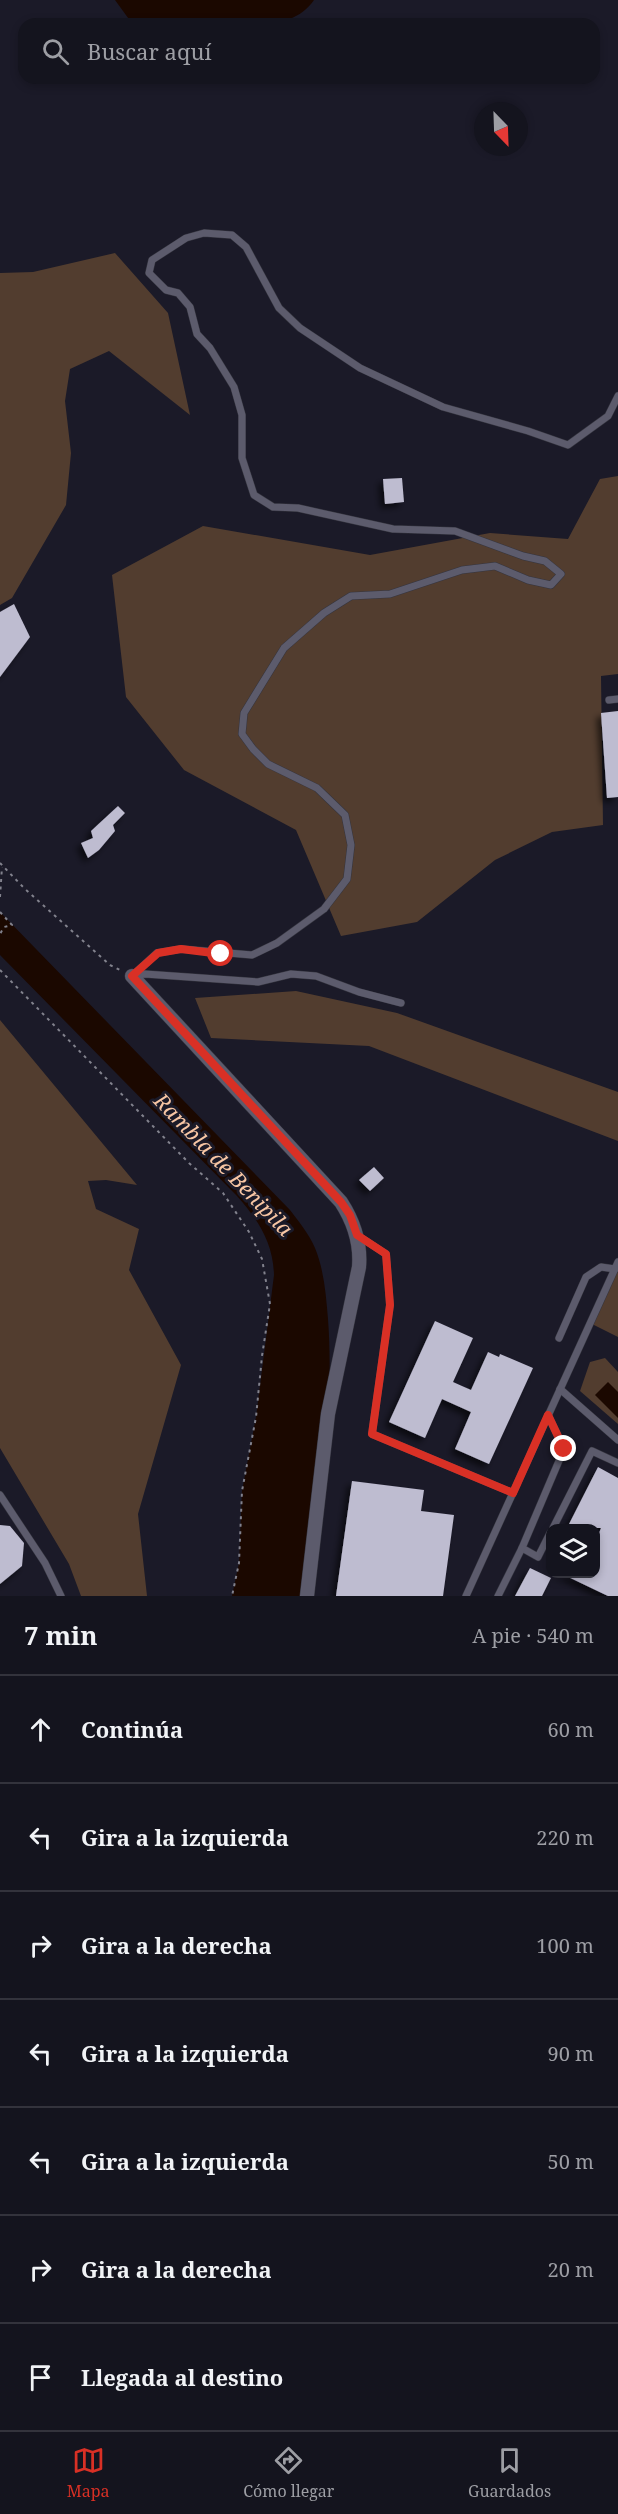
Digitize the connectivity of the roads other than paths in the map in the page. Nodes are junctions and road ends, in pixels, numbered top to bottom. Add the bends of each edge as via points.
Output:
1 (618, 396) edge
2 (618, 699) edge
3 (609, 700) dead end
4 (132, 976) junction
5 (402, 1003) dead end
6 (357, 1235) junction
7 (617, 1268) edge
8 (559, 1338) dead end
9 (560, 1389) junction
10 (548, 1415) junction
11 (618, 1440) edge
12 (618, 1463) edge
13 (513, 1493) junction
14 (0, 1495) edge
15 (555, 1524) edge
16 (546, 1541) edge
17 (522, 1548) junction
18 (61, 1596) edge
19 (307, 1596) edge
20 (466, 1596) edge
21 (498, 1596) edge

1 - 4 lane via 608,416 568,445 443,407 360,368 300,328 279,308 246,247 232,235 204,233 186,238 152,260 149,273 166,290 178,293 190,307 197,334 234,387 242,415 242,458 254,495 273,507 298,508 393,529 454,531 545,561 561,574 551,585 495,566 462,570 390,594 351,596 324,613 284,648 244,713 242,734 268,764 317,788 345,815 351,845 347,879 324,909 277,943 252,955 181,949 158,953
2 - 3 lane
4 - 5 lane via 258,982 291,974 316,976 359,993
4 - 6 street via 341,1202
6 - 13 lane via 386,1254 390,1305 372,1434
6 - 19 street via 359,1267 328,1414
7 - 8 lane via 601,1267 586,1277
7 - 9 lane
9 - 10 lane
9 - 11 lane
10 - 13 lane
10 - 17 lane via 564,1449
12 - 15 lane via 592,1451
13 - 20 lane
14 - 18 lane via 45,1563
16 - 17 lane via 538,1557
17 - 21 lane

